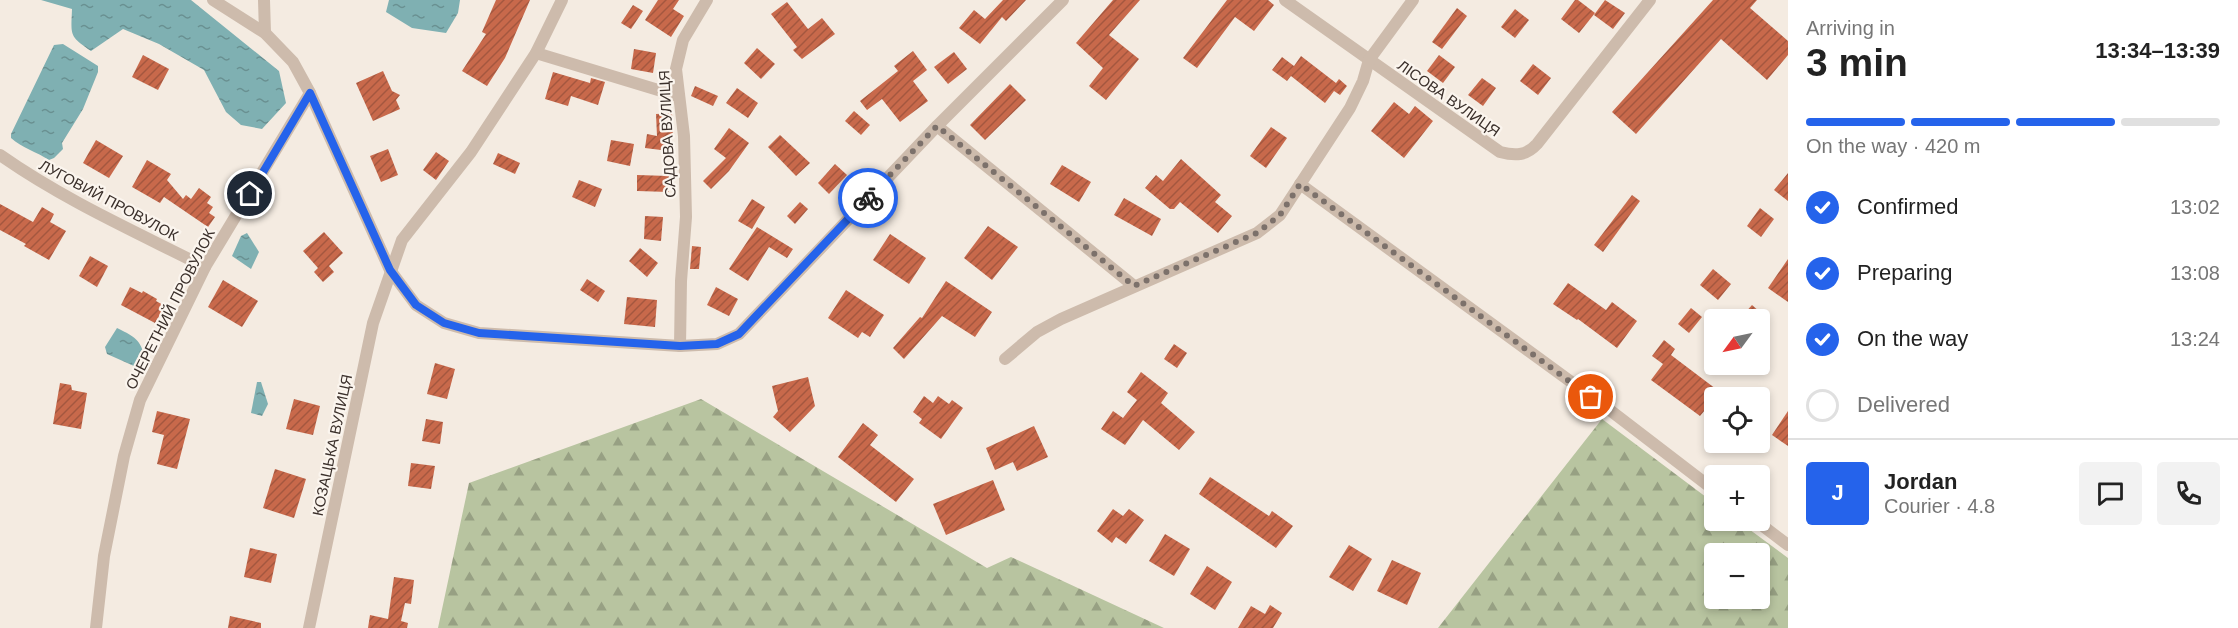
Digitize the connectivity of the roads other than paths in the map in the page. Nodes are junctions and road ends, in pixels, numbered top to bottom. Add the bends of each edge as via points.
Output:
1 (213, 0) edge
2 (264, 0) edge
3 (562, 0) edge
4 (707, 0) edge
5 (1063, 0) edge
6 (1285, 0) edge
7 (1413, 0) edge
8 (1650, 0) edge
9 (265, 33) junction
10 (536, 53) junction
11 (1369, 60) junction
12 (310, 93) junction
13 (678, 96) junction
14 (937, 126) junction
15 (0, 155) edge
16 (1300, 184) junction
17 (205, 267) junction
18 (390, 270) junction
19 (1134, 286) junction
20 (680, 346) junction
21 (1005, 359) dead end
22 (1704, 483) edge
23 (1770, 531) edge
24 (1788, 545) edge
25 (96, 628) edge
26 (309, 628) edge

1 - 9 street
2 - 9 street
3 - 10 street, КОЗАЦЬКА ВУЛИЦЯ
4 - 13 street, САДОВА ВУЛИЦЯ via 683,40 676,69
5 - 14 street
6 - 11 street, ЛІСОВА ВУЛИЦЯ
7 - 11 street
8 - 11 street, ЛІСОВА ВУЛИЦЯ via 1537,144 1530,152 1514,156 1500,152
9 - 12 street via 293,62
10 - 13 street
10 - 18 street, КОЗАЦЬКА ВУЛИЦЯ via 471,152 402,240
11 - 16 street via 1350,108
12 - 17 street, ОЧЕРЕТНИЙ ПРОВУЛОК
12 - 18 street
13 - 20 street, САДОВА ВУЛИЦЯ via 684,136 686,217
14 - 19 street
14 - 20 street via 739,334 717,344
15 - 17 street, ЛУГОВИЙ ПРОВУЛОК via 82,205
16 - 19 street via 1280,215 1257,233
16 - 22 street
17 - 25 street, ОЧЕРЕТНИЙ ПРОВУЛОК via 140,400 104,556
18 - 20 street via 416,305 444,323 479,333
18 - 26 street, КОЗАЦЬКА ВУЛИЦЯ via 373,323
19 - 21 street via 1037,332
23 - 24 street

